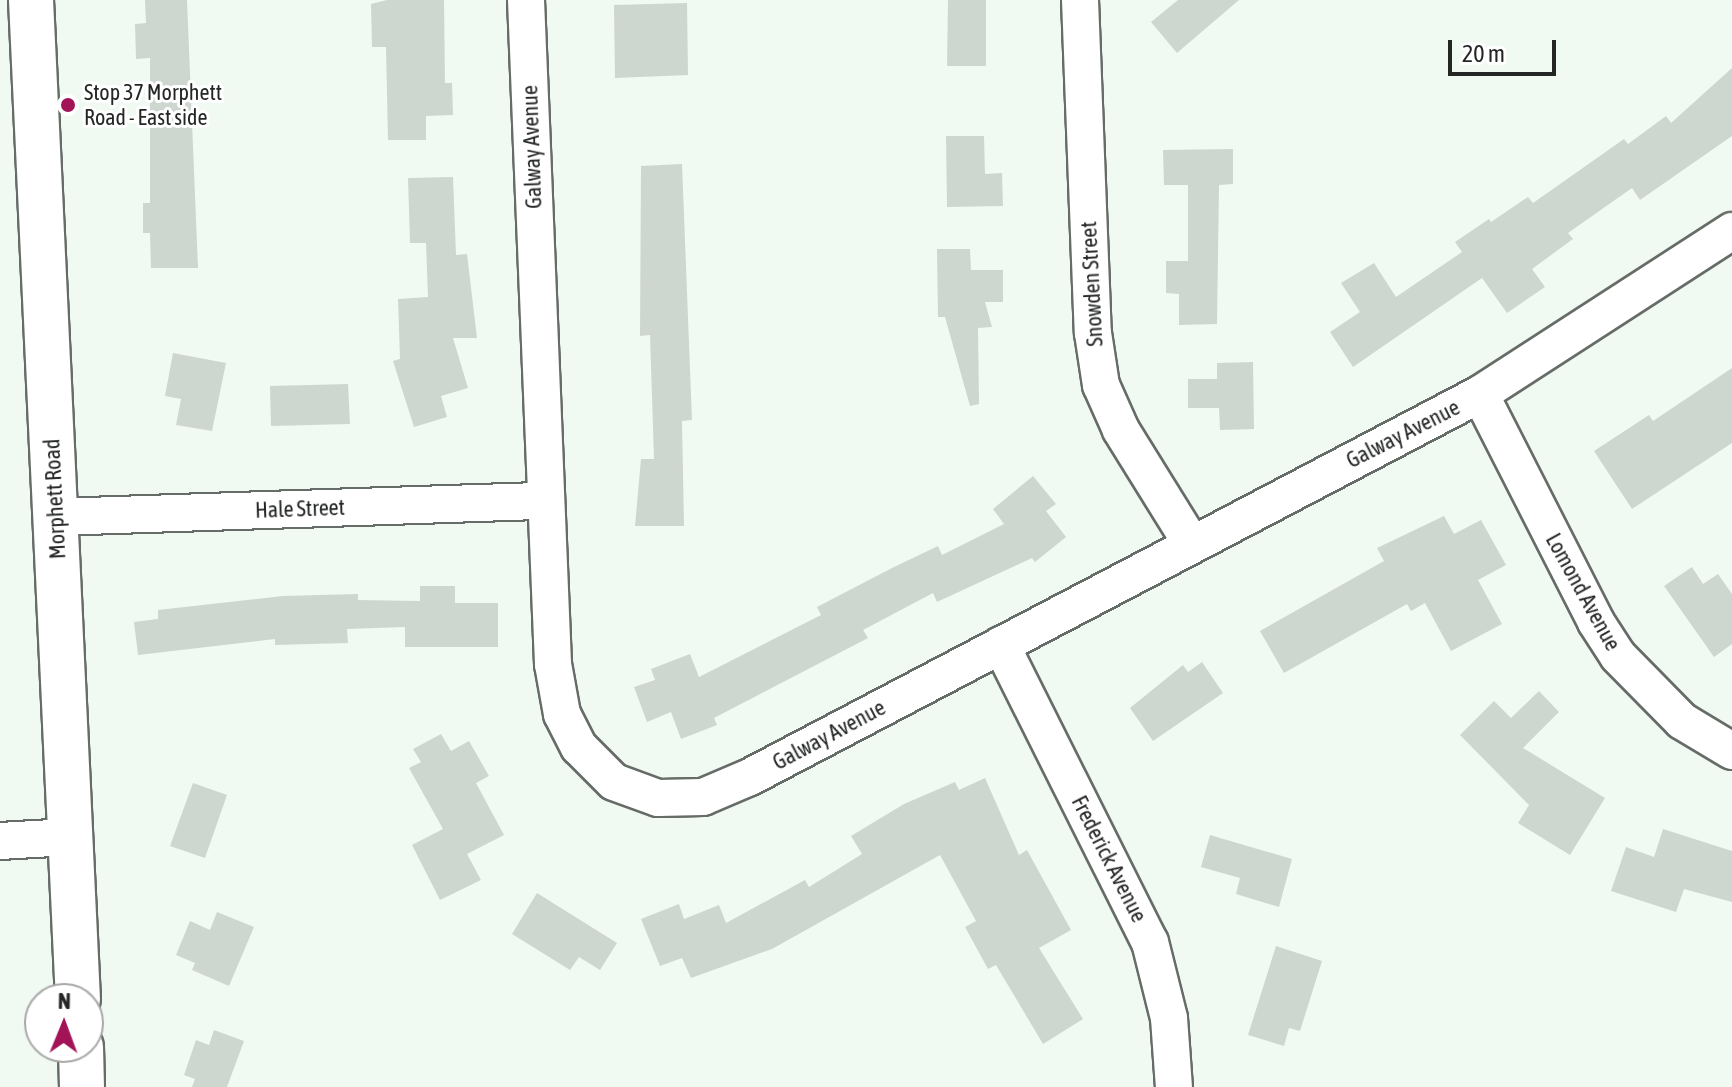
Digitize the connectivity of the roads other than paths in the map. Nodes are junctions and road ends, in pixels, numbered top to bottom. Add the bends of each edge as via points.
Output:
1 (31, 0) edge
2 (526, 0) edge
3 (1080, 0) edge
4 (1732, 231) edge
5 (1480, 394) junction
6 (545, 501) junction
7 (56, 517) junction
8 (1191, 543) junction
9 (1001, 645) junction
10 (1732, 751) edge
11 (70, 837) junction
12 (0, 841) edge
13 (77, 983) edge
14 (81, 1063) edge
15 (82, 1087) edge
16 (1174, 1087) edge

1 - 7 main road, Morphett Road
2 - 6 street, Galway Avenue
3 - 8 street, Snowden Street via 1093,333 1101,385 1121,430
4 - 5 street, Galway Avenue
5 - 8 street, Galway Avenue
5 - 10 street, Lomond Avenue via 1618,656 1682,721
6 - 7 street, Hale Street
6 - 9 street, Galway Avenue via 553,664 568,732 614,782 643,793 689,800 721,791
7 - 11 main road, Morphett Road
8 - 9 street, Galway Avenue
9 - 16 street, Frederick Avenue via 1150,942 1169,1018
11 - 12 street
11 - 13 main road, Morphett Road
14 - 15 main road

